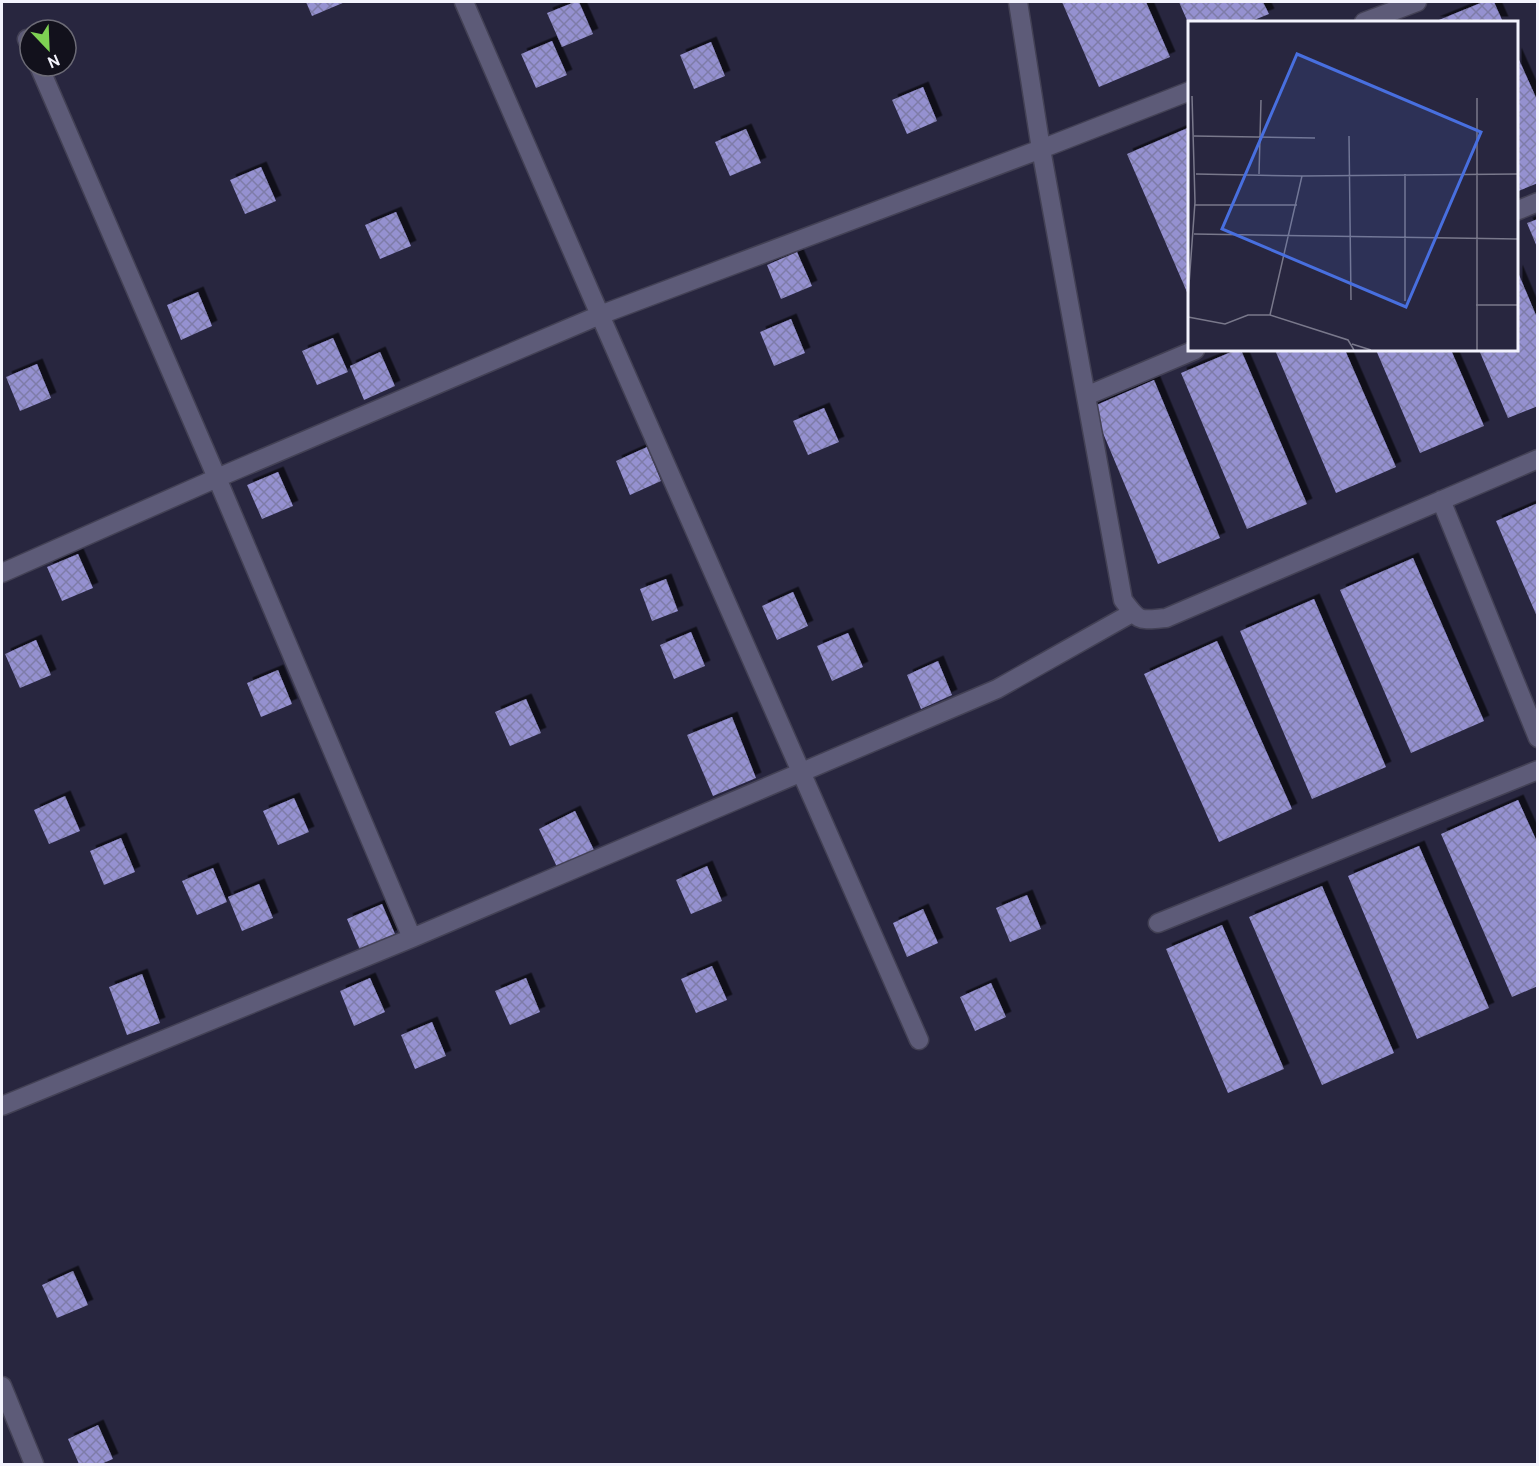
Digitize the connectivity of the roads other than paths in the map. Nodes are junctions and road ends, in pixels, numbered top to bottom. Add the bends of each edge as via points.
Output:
1 (464, 2) edge
2 (1018, 2) edge
3 (1418, 2) edge
4 (1367, 21) edge
5 (44, 78) edge
6 (1188, 92) edge
7 (1041, 149) junction
8 (1538, 202) edge
9 (1518, 210) edge
10 (600, 315) junction
11 (1193, 351) edge
12 (1086, 396) junction
13 (1538, 459) edge
14 (217, 478) junction
15 (1441, 501) junction
16 (2, 573) edge
17 (1132, 613) junction
18 (1538, 738) edge
19 (1538, 770) edge
20 (801, 771) junction
21 (1158, 922) dead end
22 (412, 938) junction
23 (919, 1040) dead end
24 (2, 1106) edge
25 (2, 1386) edge
26 (34, 1464) edge

1 - 10 street
2 - 7 street
3 - 4 street
5 - 14 street
6 - 7 street
7 - 10 street
7 - 12 street
8 - 9 street
10 - 14 street
10 - 20 street
11 - 12 street
12 - 17 street via 1123,600
13 - 15 street
14 - 16 street
14 - 22 street
15 - 17 street via 1166,618 1141,620
15 - 18 street
17 - 20 street via 997,688
19 - 21 street
20 - 22 street
20 - 23 street
22 - 24 street
25 - 26 street

